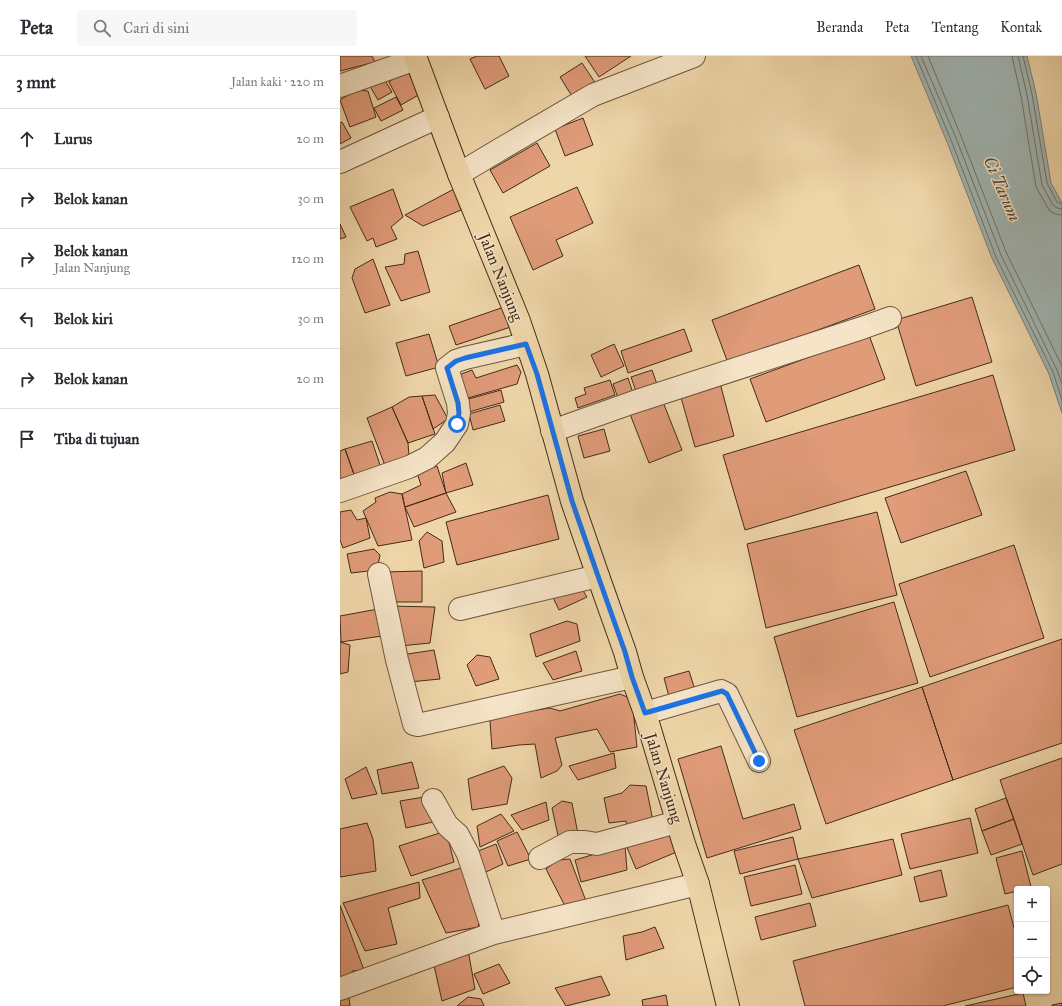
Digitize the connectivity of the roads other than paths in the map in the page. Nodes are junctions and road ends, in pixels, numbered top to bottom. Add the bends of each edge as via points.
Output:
1 (694, 56) edge
2 (416, 58) edge
3 (340, 86) edge
4 (438, 117) junction
5 (340, 162) edge
6 (459, 174) junction
7 (890, 318) dead end
8 (526, 344) junction
9 (552, 430) junction
10 (340, 491) edge
11 (379, 574) dead end
12 (598, 576) junction
13 (460, 609) dead end
14 (632, 677) junction
15 (645, 713) junction
16 (759, 761) dead end
17 (433, 800) dead end
18 (677, 822) junction
19 (540, 858) dead end
20 (698, 884) junction
21 (494, 933) junction
22 (340, 990) edge
23 (728, 1006) edge

1 - 6 street via 593,95
2 - 3 street
2 - 4 main road, Jalan Nanjung
4 - 5 street
4 - 6 main road, Jalan Nanjung
6 - 8 main road, Jalan Nanjung
7 - 9 street
8 - 9 main road, Jalan Nanjung
8 - 10 street via 465,358 447,368 459,413 457,424 445,442 427,458 409,467
9 - 12 main road, Jalan Nanjung via 572,501
11 - 14 street via 397,660 414,724
12 - 13 street
12 - 14 main road, Jalan Nanjung
14 - 15 main road, Jalan Nanjung
15 - 16 street via 722,691 727,694
15 - 18 main road, Jalan Nanjung
17 - 21 street via 447,825 458,834 468,854
18 - 19 street via 597,844 570,842
18 - 20 main road, Jalan Nanjung
20 - 21 street
20 - 23 main road, Jalan Nanjung
21 - 22 street

